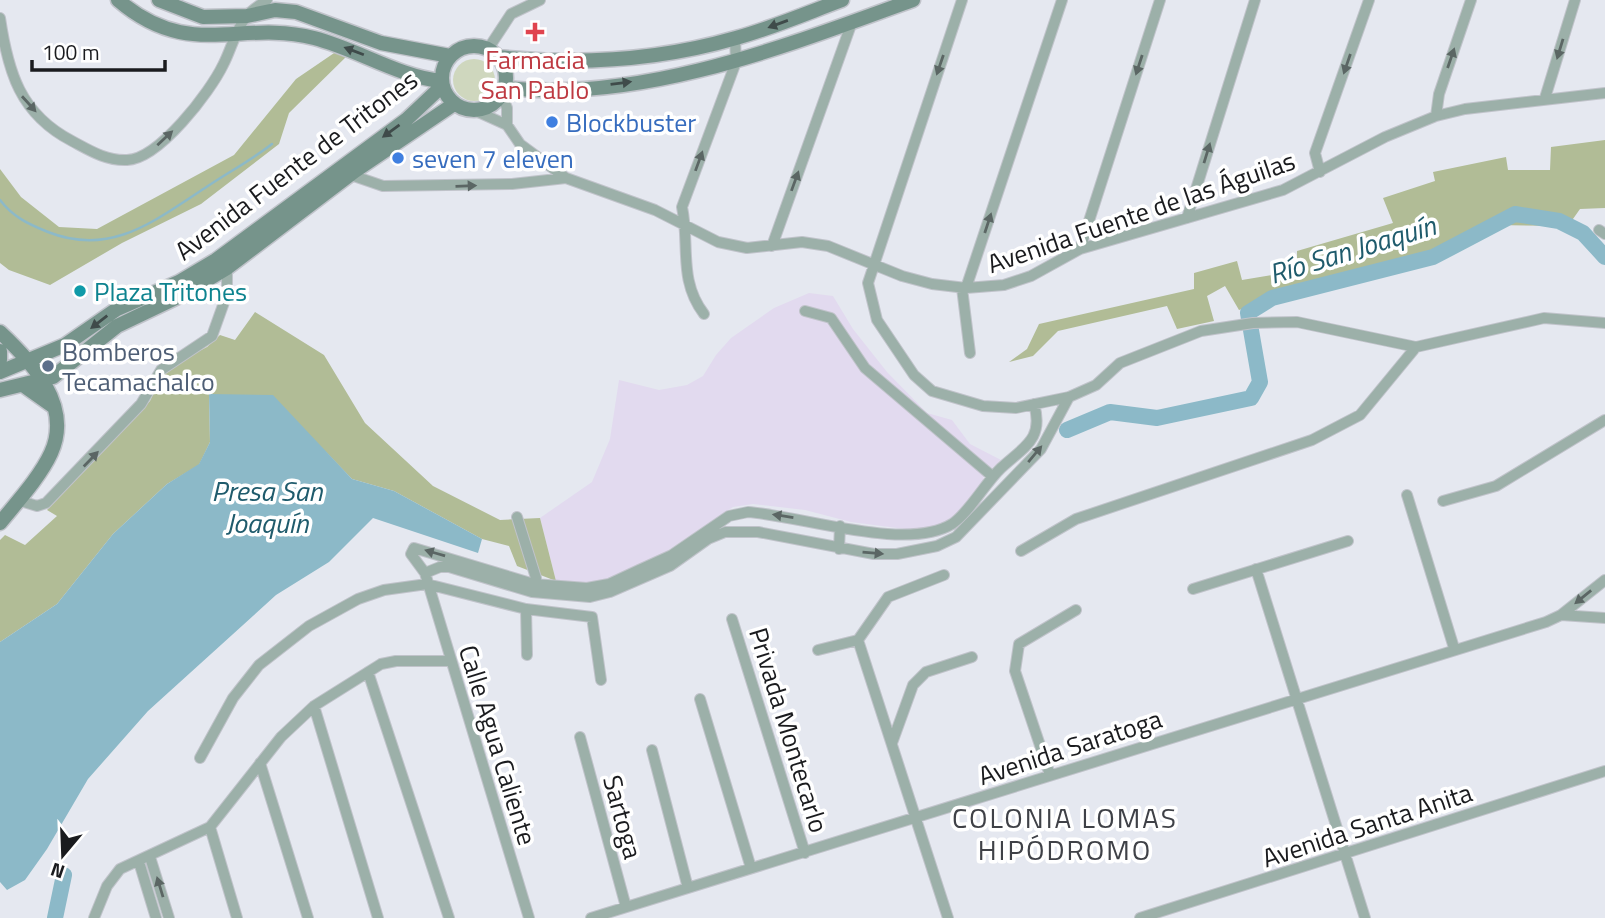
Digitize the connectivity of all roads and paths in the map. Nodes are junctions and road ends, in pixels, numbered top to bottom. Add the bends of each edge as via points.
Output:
1 (118, 0) edge
2 (159, 0) edge
3 (267, 0) edge
4 (540, 0) edge
5 (842, 0) edge
6 (913, 0) edge
7 (962, 0) edge
8 (1062, 0) edge
9 (1160, 0) edge
10 (1255, 0) edge
11 (1369, 0) edge
12 (1471, 0) edge
13 (1575, 0) edge
14 (223, 16) junction
15 (247, 16) junction
16 (0, 18) edge
17 (852, 22) junction
18 (236, 36) junction
19 (735, 38) junction
20 (493, 53) junction
21 (450, 56) junction
22 (736, 62) junction
23 (442, 84) junction
24 (503, 91) junction
25 (1605, 93) edge
26 (1545, 98) junction
27 (454, 104) junction
28 (476, 111) junction
29 (1436, 116) junction
30 (507, 125) junction
31 (1320, 172) junction
32 (351, 175) junction
33 (566, 178) junction
34 (1186, 218) junction
35 (686, 226) junction
36 (772, 246) junction
37 (1080, 249) junction
38 (873, 263) junction
39 (227, 268) junction
40 (964, 288) junction
41 (805, 311) dead end
42 (704, 314) dead end
43 (1605, 323) edge
44 (0, 332) edge
45 (1416, 347) junction
46 (0, 352) edge
47 (970, 353) dead end
48 (0, 360) edge
49 (30, 361) junction
50 (0, 372) edge
51 (62, 372) junction
52 (23, 385) junction
53 (46, 386) junction
54 (0, 390) edge
55 (1069, 397) junction
56 (1034, 404) junction
57 (54, 407) junction
58 (1605, 419) edge
59 (992, 476) junction
60 (979, 492) junction
61 (1407, 495) dead end
62 (1443, 501) dead end
63 (24, 502) junction
64 (990, 503) junction
65 (517, 517) dead end
66 (0, 523) edge
67 (840, 526) junction
68 (0, 531) edge
69 (1349, 541) dead end
70 (839, 549) junction
71 (1021, 551) dead end
72 (1256, 569) junction
73 (944, 575) dead end
74 (426, 579) junction
75 (1605, 580) edge
76 (533, 588) junction
77 (1193, 589) dead end
78 (526, 609) junction
79 (1076, 610) dead end
80 (1561, 615) junction
81 (1605, 618) edge
82 (732, 620) dead end
83 (858, 640) junction
84 (1454, 648) junction
85 (818, 650) dead end
86 (527, 654) dead end
87 (972, 657) dead end
88 (451, 661) junction
89 (368, 672) junction
90 (601, 680) dead end
91 (1297, 697) junction
92 (700, 699) dead end
93 (314, 706) junction
94 (580, 737) dead end
95 (892, 743) junction
96 (652, 750) dead end
97 (200, 758) dead end
98 (260, 763) junction
99 (1605, 771) edge
100 (1051, 775) junction
101 (916, 818) junction
102 (210, 827) junction
103 (805, 853) junction
104 (1346, 855) junction
105 (150, 857) junction
106 (139, 862) junction
107 (751, 868) junction
108 (688, 888) junction
109 (626, 907) junction
110 (96, 913) edge
111 (156, 918) edge
112 (169, 918) edge
113 (237, 918) edge
114 (308, 918) edge
115 (378, 918) edge
116 (449, 918) edge
117 (529, 918) edge
118 (591, 918) edge
119 (948, 918) edge
120 (1140, 918) edge
121 (1365, 918) edge

1 - 18 main road via 153,24 195,37
2 - 14 main road via 193,15
3 - 15 street
4 - 20 street via 511,15
5 -> 19 main road
6 - 17 main road
7 -> 38 street
40 -> 8 street
9 -> 37 street
34 -> 10 street
11 -> 31 street via 1315,153
29 -> 12 street
13 -> 26 street
14 - 15 main road
14 - 18 main road
15 - 18 street
15 - 21 main road via 275,10 296,12 381,43
16 -> 18 street via 7,64 23,99 60,135 104,158 128,161 145,155 166,137 207,93
17 - 22 main road
36 -> 17 street
23 -> 18 main road via 310,37
19 - 20 main road via 648,56 559,61
19 - 22 street
20 - 21 main road via 464,47
20 - 24 main road via 505,69
21 - 23 main road
24 -> 22 main road via 624,84
35 -> 22 street via 682,207
23 - 27 main road
23 -> 49 main road, Avenida Fuente de Tritones via 407,120 216,260 117,309 76,339
24 - 28 main road via 495,103
24 - 30 street
25 - 26 street, Avenida Fuente de las Águilas
26 - 29 street, Avenida Fuente de las Águilas
27 - 28 main road
27 - 32 main road, Avenida Fuente de Tritones
28 - 30 street, Avenida Fuente de las Águilas
29 - 31 street, Avenida Fuente de las Águilas
30 - 33 street, Avenida Fuente de las Águilas via 530,152
31 - 34 street, Avenida Fuente de las Águilas via 1245,203
32 -> 33 street via 383,186 419,187
32 - 39 main road, Avenida Fuente de Tritones
33 - 35 street, Avenida Fuente de las Águilas via 628,199
34 - 37 street, Avenida Fuente de las Águilas
35 - 36 street, Avenida Fuente de las Águilas via 718,242 747,248
35 - 42 street via 686,281
36 - 38 street, Avenida Fuente de las Águilas via 802,242 828,246
37 - 40 street, Avenida Fuente de las Águilas via 1031,276 1004,285
38 - 40 street, Avenida Fuente de las Águilas via 932,284
38 - 56 street via 868,283 877,320 914,375 932,391 983,406
39 - 51 main road, Avenida Fuente de Tritones via 117,326
63 -> 39 street via 46,503 141,404 161,370 210,338 227,294
40 - 47 street
41 - 59 street via 831,318 864,368
43 - 45 street via 1544,318
44 - 49 main road
45 - 55 street via 1297,322 1249,324 1201,331 1120,363 1096,386
45 - 71 street via 1360,415 1312,440 1076,519
46 - 48 main road
49 - 50 main road, Avenida Fuente de Tritones
49 - 53 main road
51 - 53 main road, Avenida Fuente de Tritones
51 - 63 main road via 58,453
52 - 53 main road, Avenida Fuente de Tritones
52 - 54 main road, Avenida Fuente de Tritones
52 - 57 main road
53 - 57 main road
55 - 56 street
64 -> 55 street via 1041,449
56 - 59 street via 1037,433
57 - 66 main road via 56,434 51,454
58 - 62 street via 1496,486
59 - 60 street
60 - 64 street
60 - 67 street via 954,523 927,534
61 - 84 street
63 - 68 main road
70 -> 64 street via 897,554 937,546 956,537
65 - 76 street via 536,578
67 - 70 street
67 -> 76 street via 748,512 729,516 672,555 609,584
69 - 72 street
70 - 76 street via 758,532 725,532 670,566 610,592 590,597
72 - 77 street
72 - 91 street
73 - 83 street via 888,597
74 - 76 street via 440,567
76 -> 74 street, Calle Agua Caliente via 414,548 411,554
74 - 78 street
74 - 88 street, Calle Agua Caliente
74 - 97 street via 358,598 289,642 246,678
75 -> 80 street
78 - 86 street
78 - 90 street via 592,617
79 - 100 street via 1019,644 1014,671
80 - 81 street
80 - 84 street, Avenida Saratoga
82 - 103 street, Privada Montecarlo
83 - 85 street
83 - 95 street
84 - 91 street, Avenida Saratoga
87 - 95 street via 926,672 913,685
88 - 89 street via 396,661
88 - 117 street, Calle Agua Caliente
89 - 93 street
89 - 116 street
91 - 100 street, Avenida Saratoga
91 - 104 street
92 - 107 street
93 - 98 street
93 - 115 street
94 - 109 street, Sartoga
95 - 101 street
96 - 108 street
98 - 102 street
98 - 114 street
99 - 104 street, Avenida Santa Anita
100 - 101 street, Avenida Saratoga
101 - 103 street, Avenida Saratoga
101 - 119 street
102 - 105 street
102 - 113 street
103 - 107 street, Avenida Saratoga
104 - 120 street, Avenida Santa Anita
104 - 121 street
105 - 106 street
112 -> 105 street
106 - 110 street via 112,877
106 - 111 street
107 - 108 street, Avenida Saratoga
108 - 109 street, Avenida Saratoga
109 - 118 street, Avenida Saratoga

